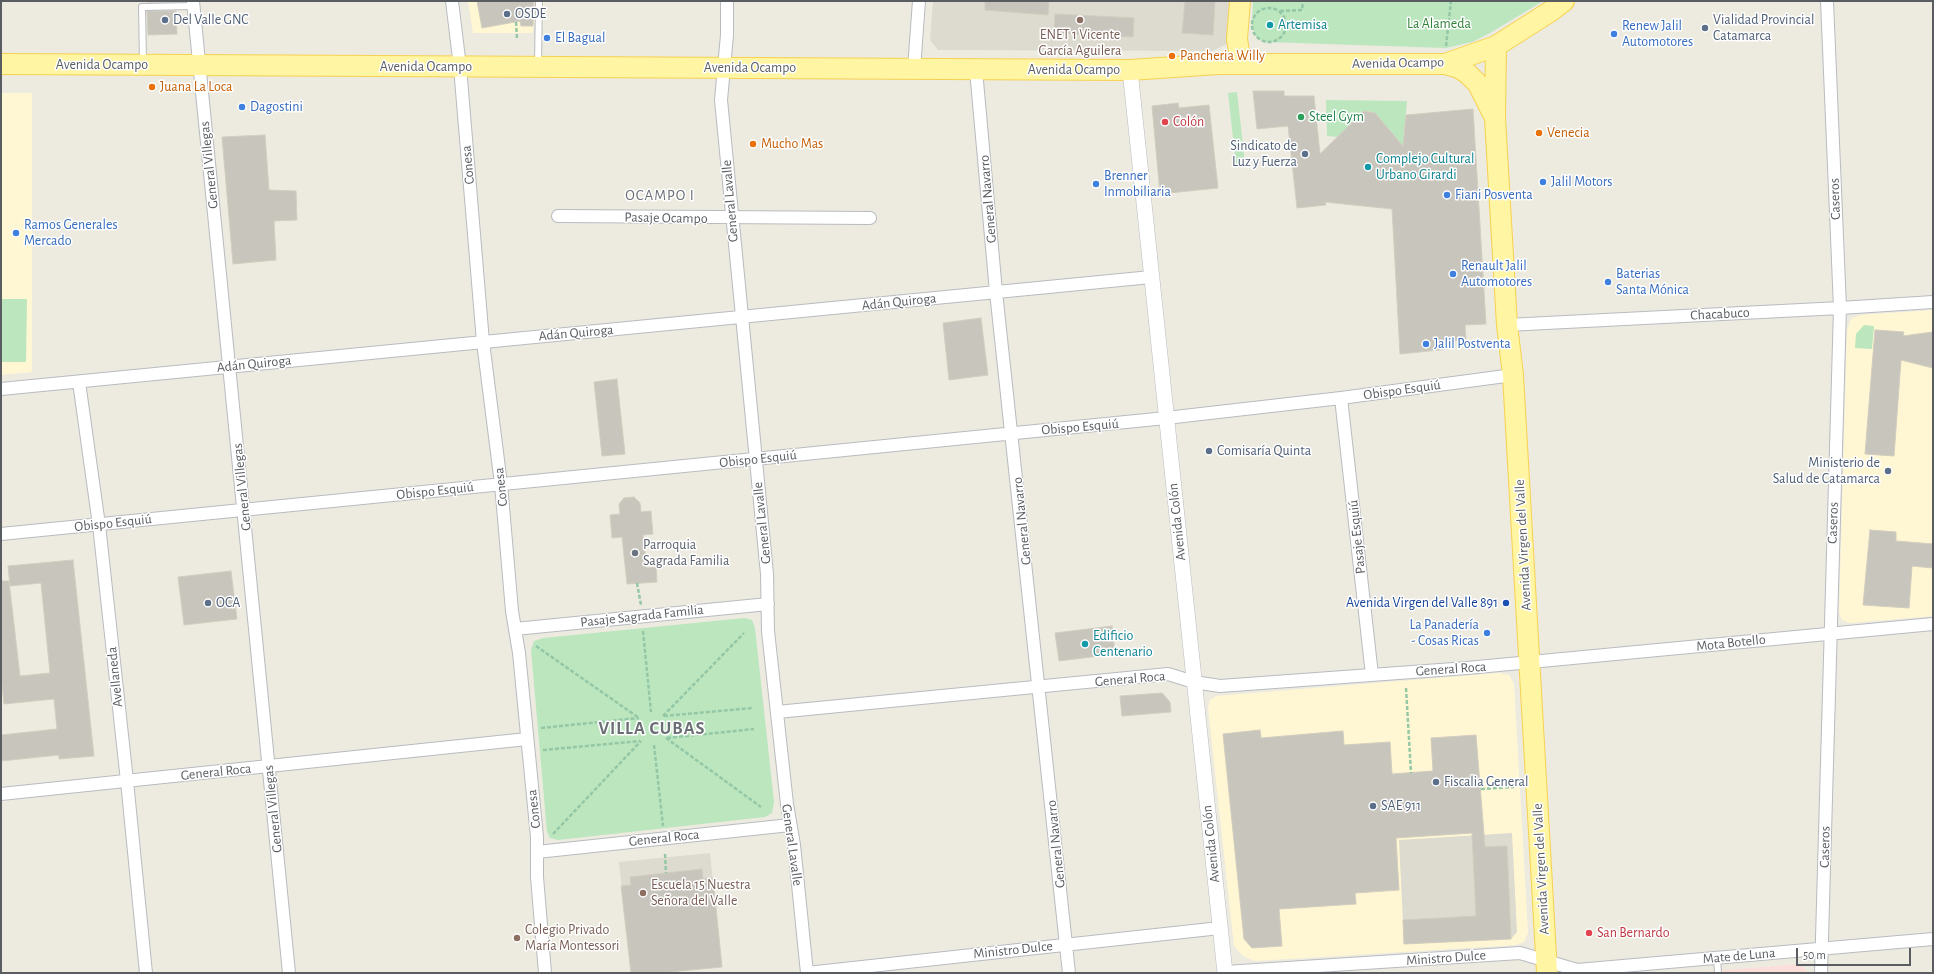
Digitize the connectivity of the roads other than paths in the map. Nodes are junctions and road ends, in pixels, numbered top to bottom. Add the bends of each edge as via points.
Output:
1 (452, 1) edge
2 (539, 1) edge
3 (727, 1) edge
4 (919, 1) edge
5 (1240, 1) edge
6 (1564, 1) edge
7 (1827, 1) edge
8 (193, 4) edge
9 (1496, 46) junction
10 (1, 64) edge
11 (1240, 64) junction
12 (1445, 64) junction
13 (143, 65) junction
14 (199, 65) junction
15 (460, 67) junction
16 (538, 67) junction
17 (723, 67) junction
18 (914, 69) junction
19 (976, 70) junction
20 (1130, 70) junction
21 (1494, 118) junction
22 (558, 216) dead end
23 (732, 218) junction
24 (870, 218) dead end
25 (1151, 277) junction
26 (996, 292) junction
27 (1933, 302) edge
28 (1840, 308) junction
29 (741, 318) junction
30 (1507, 325) junction
31 (483, 342) junction
32 (230, 366) junction
33 (1513, 375) junction
34 (79, 382) junction
35 (1, 390) edge
36 (1341, 398) junction
37 (1166, 418) junction
38 (1012, 433) junction
39 (755, 459) junction
40 (501, 484) junction
41 (244, 510) junction
42 (98, 525) junction
43 (1, 534) edge
44 (768, 604) junction
45 (1933, 624) edge
46 (515, 629) junction
47 (1830, 633) junction
48 (1529, 663) junction
49 (1372, 675) junction
50 (1194, 682) junction
51 (1040, 687) junction
52 (777, 712) junction
53 (527, 739) junction
54 (268, 767) junction
55 (127, 781) junction
56 (1, 794) edge
57 (790, 825) junction
58 (537, 852) junction
59 (1220, 928) junction
60 (1933, 939) edge
61 (1066, 944) junction
62 (1822, 949) junction
63 (1717, 958) junction
64 (1547, 967) edge
65 (1385, 968) edge
66 (1225, 972) edge
67 (146, 973) edge
68 (289, 973) edge
69 (545, 973) edge
70 (807, 973) edge
71 (1069, 973) edge
72 (1718, 973) edge
73 (1821, 973) edge

1 - 15 street, Conesa
2 - 16 lane
3 - 17 street, General Lavalle via 727,35
4 - 18 street
5 - 11 main road via 1237,39
6 - 9 main road, Avenida Ocampo
7 - 28 street, Caseros
8 - 13 lane via 142,7
8 - 14 street, General Villegas
9 - 12 main road, Avenida Ocampo
9 - 21 main road, Avenida Virgen del Valle
10 - 13 main road, Avenida Ocampo
11 - 12 main road, Avenida Ocampo
11 - 20 main road, Avenida Ocampo
12 - 21 main road, Avenida Virgen del Valle via 1459,68 1478,84
13 - 14 main road, Avenida Ocampo
14 - 15 main road, Avenida Ocampo
14 - 32 street, General Villegas
15 - 16 main road, Avenida Ocampo
15 - 31 street, Conesa
16 - 17 main road, Avenida Ocampo
17 - 18 main road, Avenida Ocampo
17 - 23 street, General Lavalle via 721,100
18 - 19 main road, Avenida Ocampo
19 - 20 main road, Avenida Ocampo
19 - 26 street, General Navarro
20 - 25 street, Avenida Colón
21 - 30 main road, Avenida Virgen del Valle
22 - 23 street, Pasaje Ocampo
23 - 24 street, Pasaje Ocampo
23 - 29 street, General Lavalle
25 - 26 street, Adán Quiroga
25 - 37 street, Avenida Colón
26 - 29 street, Adán Quiroga
26 - 38 street, General Navarro
27 - 28 street, Chacabuco
28 - 30 street, Chacabuco
28 - 47 street, Caseros
29 - 31 street, Adán Quiroga
29 - 39 street, General Lavalle
30 - 33 main road, Avenida Virgen del Valle
31 - 32 street, Adán Quiroga
31 - 40 street, Conesa
32 - 34 street, Adán Quiroga
32 - 41 street, General Villegas
33 - 36 street, Obispo Esquiú
33 - 48 main road, Avenida Virgen del Valle
34 - 35 street, Adán Quiroga
34 - 42 street, Avellaneda
36 - 37 street, Obispo Esquiú
36 - 49 street, Pasaje Esquiú
37 - 38 street, Obispo Esquiú
37 - 50 street, Avenida Colón
38 - 39 street, Obispo Esquiú
38 - 51 street, General Navarro
39 - 40 street, Obispo Esquiú
39 - 44 street, General Lavalle
40 - 41 street, Obispo Esquiú
40 - 46 street, Conesa
41 - 42 street, Obispo Esquiú
41 - 54 street, General Villegas
42 - 43 street, Obispo Esquiú
42 - 55 street, Avellaneda
44 - 46 street, Pasaje Sagrada Familia
44 - 52 street, General Lavalle via 768,630
45 - 47 street, Mota Botello
46 - 53 street, Conesa
47 - 48 street, Mota Botello
47 - 62 street, Caseros
48 - 49 street, General Roca
48 - 64 main road, Avenida Virgen del Valle
49 - 50 street, General Roca via 1220,686
50 - 51 street, General Roca via 1168,674
50 - 59 street, Avenida Colón
51 - 52 street, General Roca
51 - 61 street, General Navarro
52 - 57 street, General Lavalle
53 - 54 street, General Roca
53 - 58 street, Conesa
54 - 55 street, General Roca
54 - 68 street, General Villegas
55 - 56 street, General Roca
55 - 67 street, Avellaneda
57 - 58 street, General Roca
57 - 70 street, General Lavalle
58 - 69 street, Conesa
59 - 61 street, Ministro Dulce
59 - 66 street, Avenida Colón
60 - 62 street, Mate de Luna
61 - 70 street, Ministro Dulce
61 - 71 street, General Navarro
62 - 63 street, Mate de Luna
62 - 73 street, Caseros
63 - 64 street, Mate de Luna via 1578,970
63 - 72 lane
64 - 65 street, Ministro Dulce via 1520,953
65 - 66 street, Ministro Dulce

